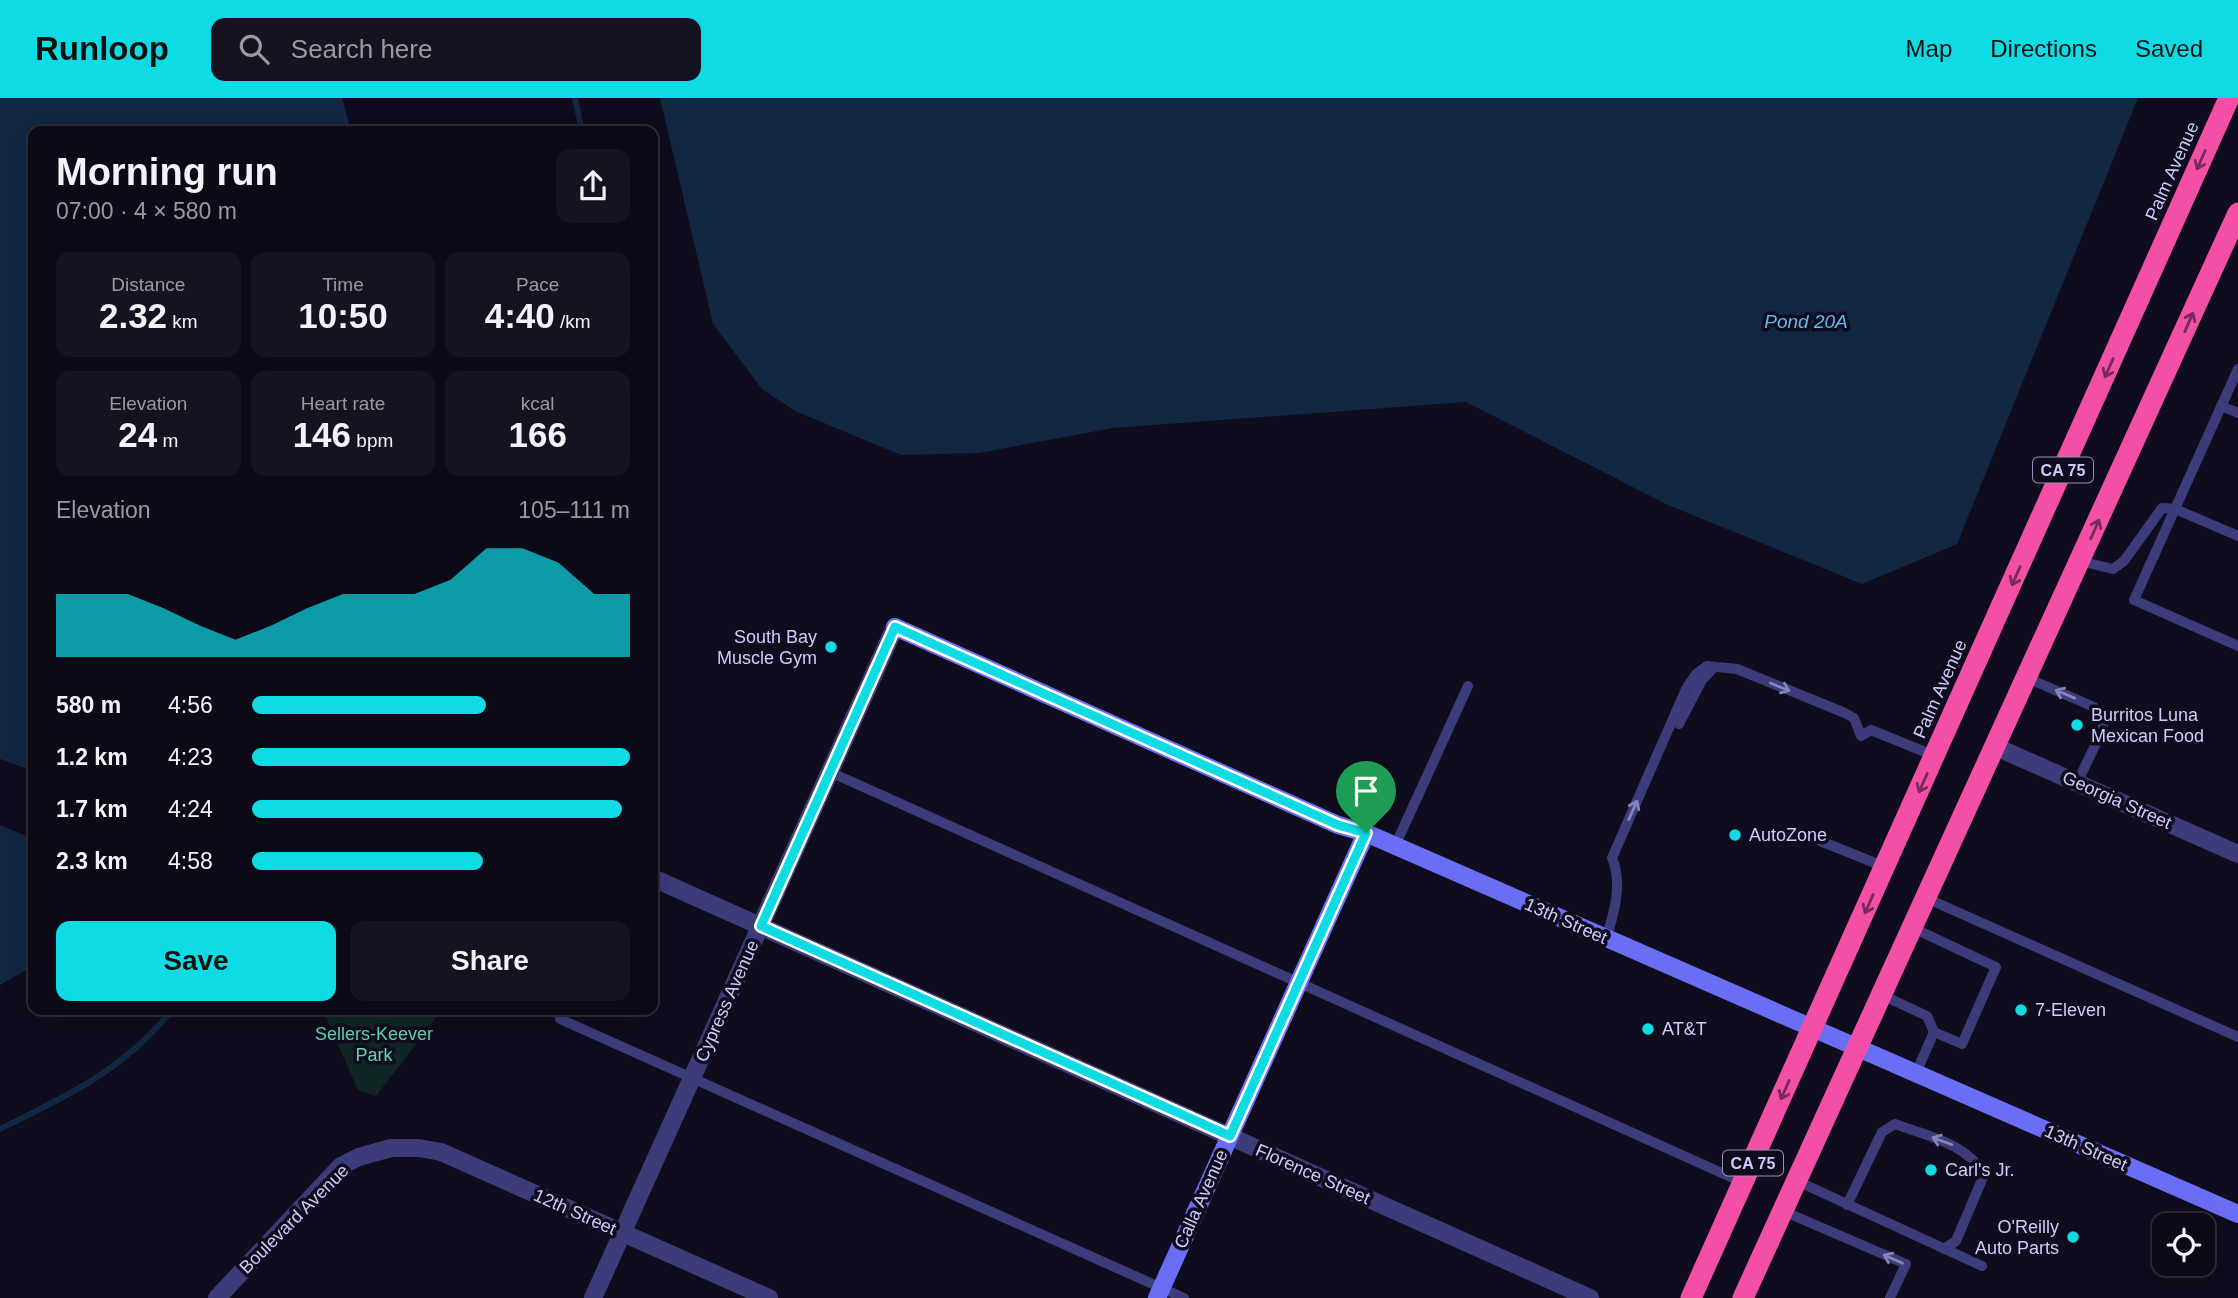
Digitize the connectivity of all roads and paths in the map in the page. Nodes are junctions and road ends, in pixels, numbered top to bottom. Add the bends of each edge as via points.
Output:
1 (2229, 98) edge
2 (2238, 214) edge
3 (2238, 369) edge
4 (2221, 406) junction
5 (2238, 413) edge
6 (2175, 509) junction
7 (2238, 536) edge
8 (2080, 561) junction
9 (895, 627) joint
10 (2238, 646) edge
11 (2027, 678) junction
12 (1468, 686) dead end
13 (1996, 747) junction
14 (1935, 756) junction
15 (830, 772) junction
16 (2077, 783) junction
17 (1366, 833) junction
18 (1814, 838) dead end
19 (1395, 846) junction
20 (2238, 854) edge
21 (1885, 867) junction
22 (658, 880) edge
23 (1926, 898) junction
24 (761, 926) junction
25 (1913, 928) junction
26 (1606, 939) junction
27 (1299, 982) junction
28 (1882, 995) junction
29 (560, 1019) dead end
30 (1813, 1028) junction
31 (1934, 1032) junction
32 (2238, 1037) edge
33 (1858, 1049) junction
34 (1916, 1073) junction
35 (692, 1078) junction
36 (1230, 1136) junction
37 (377, 1151) joint
38 (1797, 1181) junction
39 (1744, 1184) junction
40 (1847, 1205) junction
41 (1783, 1211) junction
42 (2238, 1214) edge
43 (622, 1233) junction
44 (1944, 1249) junction
45 (1982, 1266) dead end
46 (1159, 1293) edge
47 (217, 1298) edge
48 (593, 1298) edge
49 (769, 1298) edge
50 (1184, 1298) edge
51 (1590, 1298) edge
52 (1691, 1298) edge
53 (1743, 1298) edge
54 (1891, 1298) edge

1 -> 14 highway, Palm Avenue / CA 75
8 -> 2 highway, CA 75
3 - 4 lane
4 - 5 lane
4 - 6 lane
6 - 7 lane
6 - 8 lane via 2162,508 2124,561 2113,569
6 - 10 lane via 2134,600
8 - 11 highway, CA 75
9 - 15 street, Cypress Avenue
9 - 17 street, 13th Street via 1338,825
11 - 13 highway, CA 75
16 -> 11 lane via 2104,719 2094,707
12 - 19 lane
13 - 16 street, Georgia Street
13 - 23 highway, CA 75
14 -> 21 highway, Palm Avenue / CA 75
26 -> 14 lane via 1618,872 1612,859 1686,688 1707,666 1737,669 1844,713 1854,719 1861,736 1871,730
15 - 24 street, Cypress Avenue
15 - 27 lane
16 - 20 street, Georgia Street
17 - 19 street, 13th Street
17 - 27 street, Calla Avenue
18 - 21 lane
19 - 26 street, 13th Street
21 -> 30 highway, Palm Avenue / CA 75
22 - 24 street, Florence Street
23 - 25 highway, CA 75
23 - 32 lane
24 - 35 street, Cypress Avenue
24 - 36 street, Florence Street
25 - 28 highway, CA 75
25 - 31 lane via 1996,967 1962,1044
26 - 30 street, 13th Street
27 - 36 street, Calla Avenue
27 - 39 lane
28 - 31 lane via 1927,1016
28 - 33 highway, CA 75
29 - 35 lane
30 - 33 street, 13th Street
30 -> 39 highway, Palm Avenue / CA 75
31 - 34 lane
33 - 34 street, 13th Street
33 - 38 highway, CA 75
34 - 42 street, 13th Street
35 - 43 street, Cypress Avenue
35 - 46 lane
36 - 46 street, Calla Avenue
36 - 51 street, Florence Street
37 - 43 street, 12th Street via 405,1147 441,1152
37 - 47 street, Boulevard Avenue via 341,1166
38 - 40 lane
38 - 41 highway, CA 75
39 - 52 highway, Palm Avenue / CA 75
40 - 44 lane
44 -> 40 lane via 1956,1241 1983,1175 1975,1159 1954,1146 1895,1124 1877,1140
41 - 53 highway, CA 75
54 -> 41 lane via 1906,1264
43 - 48 street, Cypress Avenue
43 - 49 street, 12th Street
44 - 45 lane
46 - 50 lane

